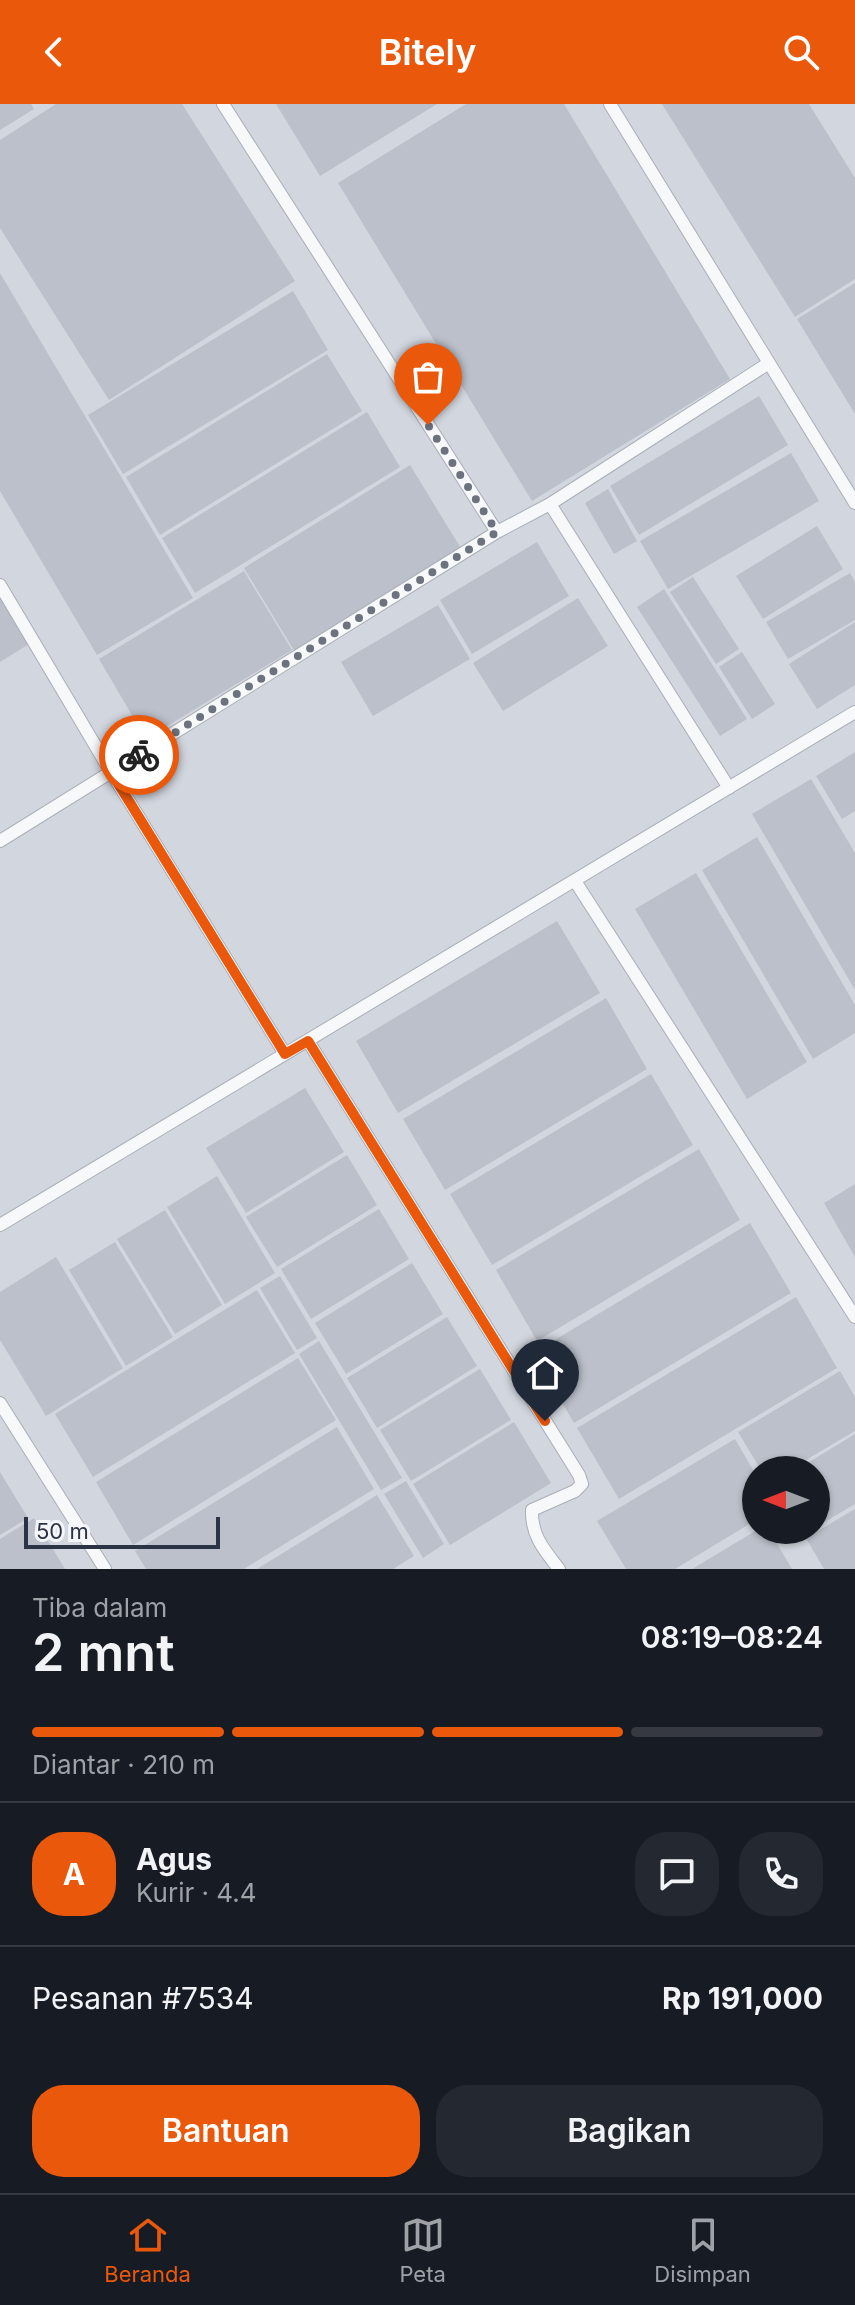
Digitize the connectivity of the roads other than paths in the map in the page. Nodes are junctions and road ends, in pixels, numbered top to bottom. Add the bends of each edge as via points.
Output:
1 (223, 104) edge
2 (610, 104) edge
3 (769, 363) junction
4 (855, 503) edge
5 (550, 504) junction
6 (497, 532) junction
7 (0, 585) edge
8 (855, 712) edge
9 (111, 772) junction
10 (729, 788) junction
11 (0, 841) edge
12 (575, 881) junction
13 (308, 1041) junction
14 (285, 1054) junction
15 (0, 1225) edge
16 (855, 1317) edge
17 (0, 1403) edge
18 (105, 1569) edge
19 (559, 1569) edge

1 - 6 lane
2 - 3 lane
3 - 4 lane
3 - 5 lane
5 - 6 lane
5 - 10 lane
6 - 9 lane
7 - 9 lane
8 - 10 lane
9 - 11 lane
9 - 14 lane
10 - 12 lane
12 - 13 lane
12 - 16 lane
13 - 14 lane
13 - 19 lane via 579,1475 582,1484 575,1491 532,1510 537,1539
14 - 15 lane
17 - 18 lane

